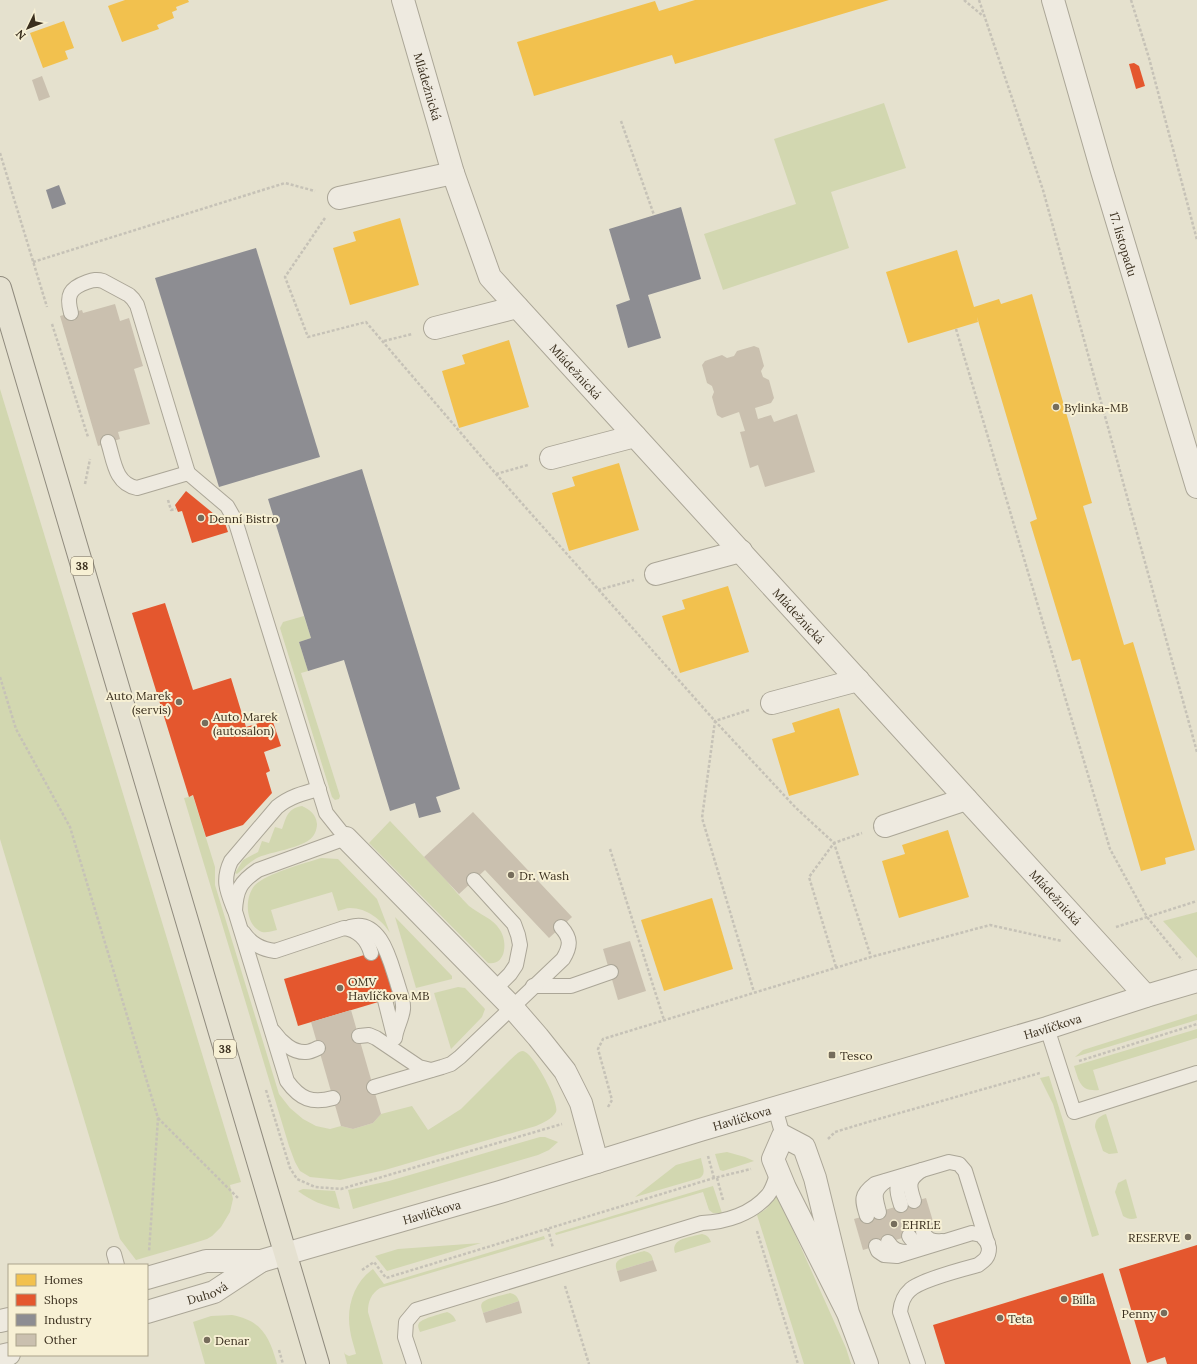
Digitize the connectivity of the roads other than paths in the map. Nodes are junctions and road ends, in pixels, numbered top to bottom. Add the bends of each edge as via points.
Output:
1 (403, 0) edge
2 (1053, 0) edge
3 (453, 173) junction
4 (339, 198) road end
5 (0, 288) edge
6 (517, 307) junction
7 (71, 313) dead end
8 (435, 328) road end
9 (635, 436) junction
10 (108, 442) dead end
11 (551, 458) road end
12 (188, 473) junction
13 (1197, 487) edge
14 (741, 551) junction
15 (656, 574) road end
16 (858, 680) junction
17 (772, 703) road end
18 (319, 789) junction
19 (966, 799) junction
20 (885, 826) road end
21 (346, 838) junction
22 (474, 880) dead end
23 (235, 911) junction
24 (561, 927) dead end
25 (241, 928) junction
26 (344, 928) junction
27 (371, 953) dead end
28 (611, 972) dead end
29 (1197, 981) edge
30 (533, 986) junction
31 (495, 989) junction
32 (1146, 996) junction
33 (385, 1000) dead end
34 (512, 1007) junction
35 (270, 1027) junction
36 (1047, 1028) junction
37 (359, 1036) dead end
38 (395, 1038) junction
39 (318, 1048) dead end
40 (405, 1057) junction
41 (431, 1070) junction
42 (1197, 1073) edge
43 (374, 1087) dead end
44 (333, 1098) dead end
45 (775, 1108) junction
46 (783, 1136) junction
47 (597, 1162) junction
48 (778, 1172) junction
49 (915, 1172) junction
50 (907, 1203) dead end
51 (873, 1214) dead end
52 (916, 1234) dead end
53 (938, 1243) junction
54 (988, 1243) junction
55 (882, 1244) dead end
56 (286, 1254) junction
57 (260, 1261) junction
58 (148, 1268) edge
59 (148, 1312) edge
60 (848, 1314) junction
61 (318, 1364) edge
62 (414, 1364) edge
63 (867, 1364) edge
64 (918, 1364) edge

1 - 3 street, Mládežnická
2 - 13 street, 17. listopadu
3 - 4 street
3 - 6 street, Mládežnická via 490,277
5 - 56 main road, 38
6 - 8 street
6 - 9 street, Mládežnická
7 - 12 lane via 68,299 74,288 98,279 134,299
9 - 11 street
9 - 14 street, Mládežnická
10 - 12 lane via 117,473 130,487 137,488
12 - 18 lane via 227,506 235,520
14 - 15 street
14 - 16 street, Mládežnická
16 - 17 street
16 - 19 street, Mládežnická
18 - 21 lane via 326,813
18 - 23 lane via 292,797 276,807 231,861 226,871 226,882
19 - 20 street
19 - 32 street, Mládežnická
21 - 23 lane via 258,870 247,877 236,897
21 - 31 street
22 - 31 lane via 514,924 520,945 516,965
23 - 25 lane
24 - 30 lane via 569,942 568,951 563,959
25 - 26 lane via 256,946 275,951
25 - 35 lane
26 - 27 lane via 351,929 364,939
26 - 38 lane via 356,925 364,927 372,931 387,949 403,1002
28 - 30 lane via 571,986
29 - 32 street, Havlíčkova
30 - 34 lane
31 - 34 street
32 - 36 street, Havlíčkova
33 - 38 lane
34 - 41 lane via 451,1064
34 - 47 street via 566,1071 581,1103
35 - 39 lane via 279,1039 296,1051 305,1052
35 - 44 lane via 287,1081 292,1088 311,1100 321,1102
36 - 42 lane via 1074,1112
36 - 45 street, Havlíčkova
37 - 40 lane via 369,1035 376,1038
38 - 40 lane
40 - 41 lane via 419,1067
41 - 43 lane
45 - 46 lane
45 - 47 street, Havlíčkova
46 - 48 street via 773,1159
46 - 60 street via 804,1147 815,1178
47 - 56 street, Havlíčkova
48 - 60 street
48 - 62 lane via 768,1195 743,1214 717,1222 702,1223 416,1310 406,1322 405,1337
49 - 50 lane via 910,1182
49 - 51 lane via 888,1180 878,1188
49 - 54 lane via 949,1162 962,1167
52 - 53 lane
53 - 54 lane via 972,1233 981,1236
53 - 55 lane via 910,1252 897,1251
54 - 64 lane via 989,1254 978,1265 920,1284 904,1296 900,1312
56 - 57 street, Duhová
56 - 61 main road, 38
57 - 58 street, Duhová via 206,1261
57 - 59 street, Duhová via 214,1292
60 - 63 street

